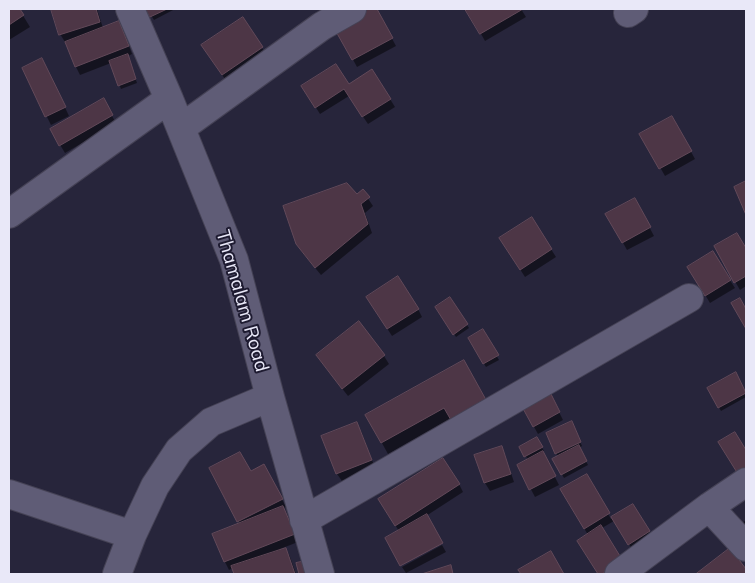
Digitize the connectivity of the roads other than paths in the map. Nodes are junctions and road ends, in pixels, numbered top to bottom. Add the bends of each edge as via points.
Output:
1 (130, 9) edge
2 (352, 9) edge
3 (169, 99) junction
4 (181, 128) junction
5 (9, 214) edge
6 (689, 298) dead end
7 (270, 397) junction
8 (746, 482) edge
9 (9, 494) edge
10 (708, 507) junction
11 (304, 520) junction
12 (132, 535) junction
13 (746, 547) edge
14 (117, 574) edge
15 (320, 574) edge
16 (619, 574) edge

1 - 3 street, Thamalam Road
2 - 4 street via 322,26
3 - 4 street, Thamalam Road
3 - 5 street
4 - 7 street, Thamalam Road via 234,260
6 - 11 street
7 - 11 street, Thamalam Road
7 - 12 street via 211,422 179,450 155,486
8 - 10 street
9 - 12 street
10 - 13 street
10 - 16 street
11 - 15 street, Thamalam Road
12 - 14 street

